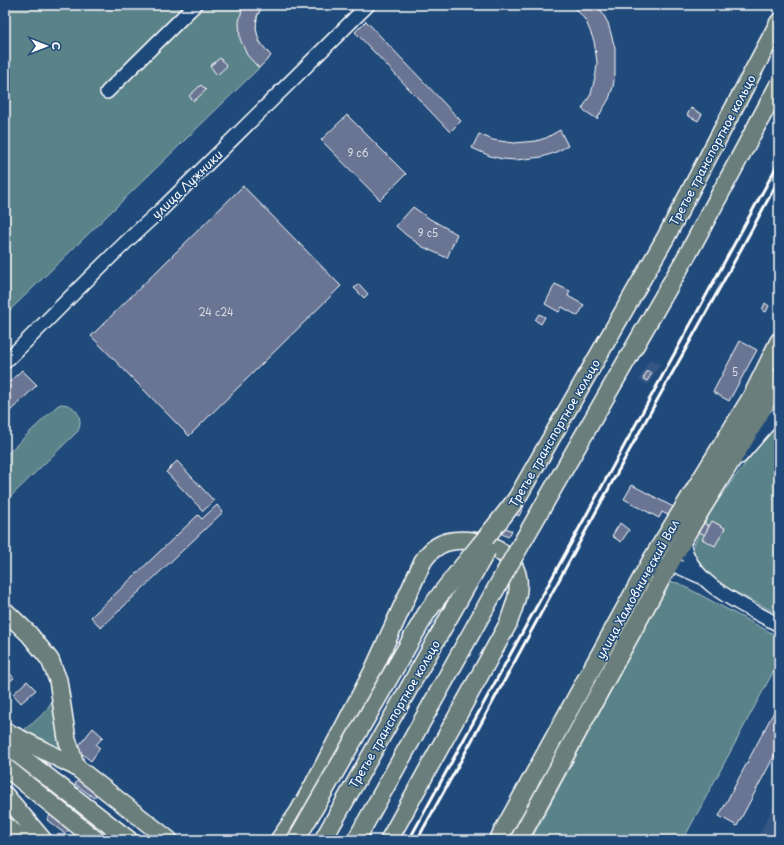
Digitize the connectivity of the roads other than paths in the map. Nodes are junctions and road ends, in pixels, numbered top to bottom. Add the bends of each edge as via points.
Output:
1 (195, 5) edge
2 (368, 5) edge
3 (779, 22) edge
4 (779, 84) edge
5 (107, 92) dead end
6 (779, 341) edge
7 (5, 362) edge
8 (779, 378) edge
9 (766, 404) edge
10 (517, 498) junction
11 (683, 541) junction
12 (666, 569) junction
13 (645, 572) junction
14 (706, 581) junction
15 (5, 612) edge
16 (779, 625) edge
17 (5, 731) edge
18 (5, 744) edge
19 (5, 767) edge
20 (76, 767) junction
21 (5, 795) edge
22 (5, 826) edge
23 (25, 840) edge
24 (43, 840) edge
25 (96, 840) edge
26 (129, 840) edge
27 (169, 840) edge
28 (279, 840) edge
29 (296, 840) edge
30 (322, 840) edge
31 (356, 840) edge
32 (389, 840) edge
33 (498, 840) edge
34 (519, 840) edge

1 - 5 street
2 - 7 street, улица Лужники
3 - 10 main road, Третье транспортное кольцо via 666,237
4 - 31 main road, bridge via 690,250 508,567
6 - 9 main road, улица Хамовнический Вал
8 - 9 main road, улица Хамовнический Вал
9 - 11 main road, улица Хамовнический Вал
9 - 13 main road, улица Хамовнический Вал
10 - 29 main road, bridge via 426,614
10 - 30 main road, Третье транспортное кольцо, bridge
11 - 12 main road, улица Хамовнический Вал
11 - 14 street via 684,551 690,563
12 - 13 street
12 - 14 street
12 - 34 main road, улица Хамовнический Вал
13 - 33 main road, улица Хамовнический Вал
14 - 16 street
15 - 20 main road via 29,634 50,660 58,680 67,739
17 - 20 main road
18 - 26 main road
19 - 25 main road
20 - 27 main road
21 - 24 main road
22 - 23 main road
28 - 32 main road via 298,813 372,673 423,561 432,550 446,542 472,541 489,546 502,552 513,564 518,579 517,598 508,624

